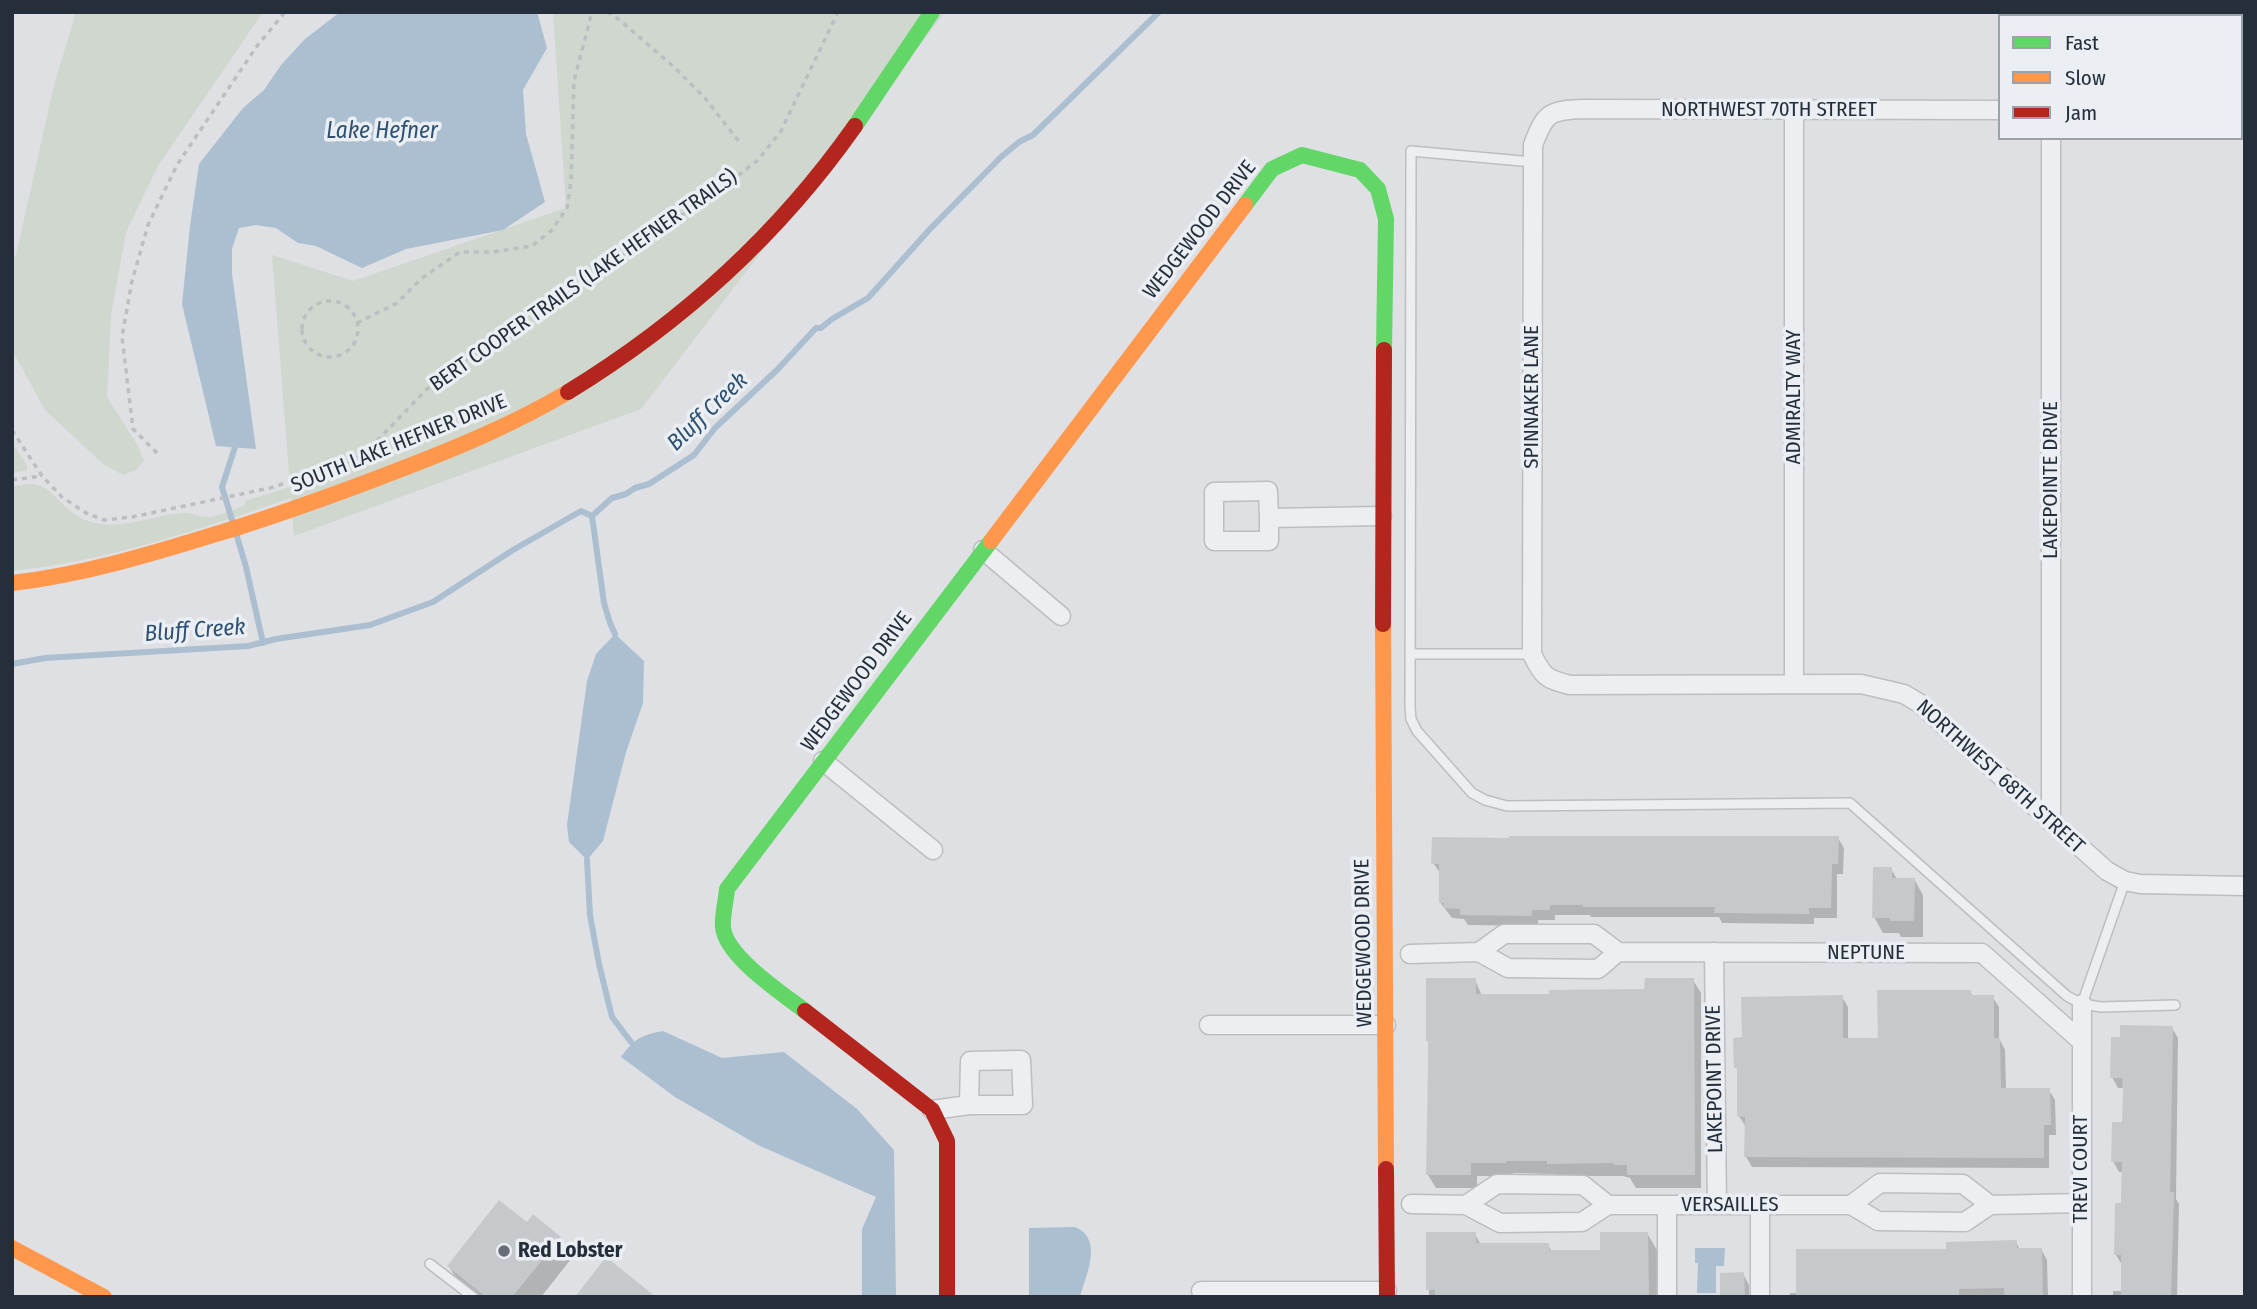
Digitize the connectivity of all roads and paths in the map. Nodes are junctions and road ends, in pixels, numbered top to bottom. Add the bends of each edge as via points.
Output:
1 (285, 12) edge
2 (592, 12) edge
3 (607, 12) edge
4 (838, 12) edge
5 (932, 12) edge
6 (1794, 110) junction
7 (1998, 110) edge
8 (1542, 121) joint
9 (2051, 140) edge
10 (740, 143) dead end
11 (1533, 162) junction
12 (357, 323) junction
13 (12, 430) edge
14 (157, 453) dead end
15 (42, 476) junction
16 (12, 480) edge
17 (1382, 516) junction
18 (1269, 518) dead end
19 (983, 550) junction
20 (12, 583) edge
21 (1060, 616) dead end
22 (1410, 654) junction
23 (1532, 654) junction
24 (1541, 673) joint
25 (1794, 683) junction
26 (823, 761) junction
27 (2052, 822) junction
28 (933, 850) dead end
29 (2125, 881) junction
30 (2245, 886) edge
31 (1479, 952) junction
32 (1618, 952) junction
33 (1714, 952) junction
34 (1410, 954) dead end
35 (2082, 1004) junction
36 (2175, 1005) dead end
37 (1209, 1025) dead end
38 (1386, 1025) junction
39 (2081, 1041) junction
40 (969, 1105) dead end
41 (932, 1110) junction
42 (2082, 1203) junction
43 (1411, 1204) dead end
44 (1466, 1205) junction
45 (1608, 1205) junction
46 (1667, 1205) junction
47 (1717, 1205) junction
48 (1760, 1205) junction
49 (1851, 1205) junction
50 (1990, 1205) junction
51 (12, 1248) edge
52 (430, 1264) dead end
53 (1201, 1291) dead end
54 (1387, 1294) edge
55 (104, 1297) edge
56 (472, 1297) edge
57 (947, 1297) edge
58 (1667, 1297) edge
59 (1760, 1297) edge
60 (2082, 1297) edge

1 - 14 path via 177,165 148,225 122,337 133,429
2 - 12 path via 574,81 567,208 552,230 532,246 460,252 422,278 397,303
3 - 10 path via 673,66
4 - 15 path, BERT COOPER TRAILS (LAKE HEFNER TRAILS) via 781,131 758,160 584,286 452,368 353,461 270,488 104,520 62,497
5 - 20 main road, SOUTH LAKE HEFNER DRIVE via 878,94 797,200 710,289 602,371 515,422 306,506 95,569
6 - 7 street, NORTHWEST 70TH STREET
6 - 8 street, NORTHWEST 70TH STREET via 1584,109 1553,114
6 - 25 street, ADMIRALTY WAY
8 - 11 street, SPINNAKER LANE via 1533,145
9 - 27 street, LAKEPOINTE DRIVE
11 - 22 lane via 1411,151
11 - 23 street, SPINNAKER LANE
12 - 12 path via 350,348 334,356 309,348 302,331 306,313 321,302 340,302
13 - 15 path
15 - 16 path
17 - 18 street
17 - 19 main road, WEDGEWOOD DRIVE via 1386,219 1378,190 1360,170 1302,155 1272,169
17 - 38 main road, WEDGEWOOD DRIVE
19 - 21 street
19 - 26 main road, WEDGEWOOD DRIVE
22 - 23 lane
22 - 35 lane via 1411,719 1417,731 1472,793 1485,800 1507,806 1850,803 2067,996
23 - 24 street, SPINNAKER LANE
24 - 25 street, NORTHWEST 68TH STREET via 1570,685
25 - 27 street, NORTHWEST 68TH STREET via 1861,684 1904,694
26 - 28 street
26 - 41 main road, WEDGEWOOD DRIVE via 727,889 723,929 753,971
27 - 29 street, NORTHWEST 68TH STREET via 2098,864
29 - 30 street, NORTHWEST 68TH STREET
29 - 35 lane
31 - 32 street via 1508,968 1573,969 1598,969
31 - 32 street via 1504,934 1594,934
31 - 34 street
32 - 33 street, NEPTUNE
33 - 39 street, NEPTUNE via 1982,953
33 - 47 street, LAKEPOINT DRIVE
35 - 36 lane
35 - 39 street, TREVI COURT
37 - 38 street
38 - 54 main road, WEDGEWOOD DRIVE
39 - 42 street, TREVI COURT
40 - 41 street
41 - 57 main road, WEDGEWOOD DRIVE via 947,1142
42 - 50 street, VERSAILLES
42 - 60 street, TREVI COURT
43 - 44 street, VERSAILLES
44 - 45 street, VERSAILLES via 1500,1223 1582,1222
44 - 45 street via 1497,1184 1583,1185
45 - 46 street, VERSAILLES
46 - 47 street, VERSAILLES
46 - 58 street
47 - 48 street, VERSAILLES
48 - 49 street, VERSAILLES
48 - 59 street
49 - 50 street, VERSAILLES via 1878,1221 1952,1222 1965,1222
49 - 50 street via 1880,1182 1963,1184
51 - 55 main road
52 - 56 lane
53 - 54 street

